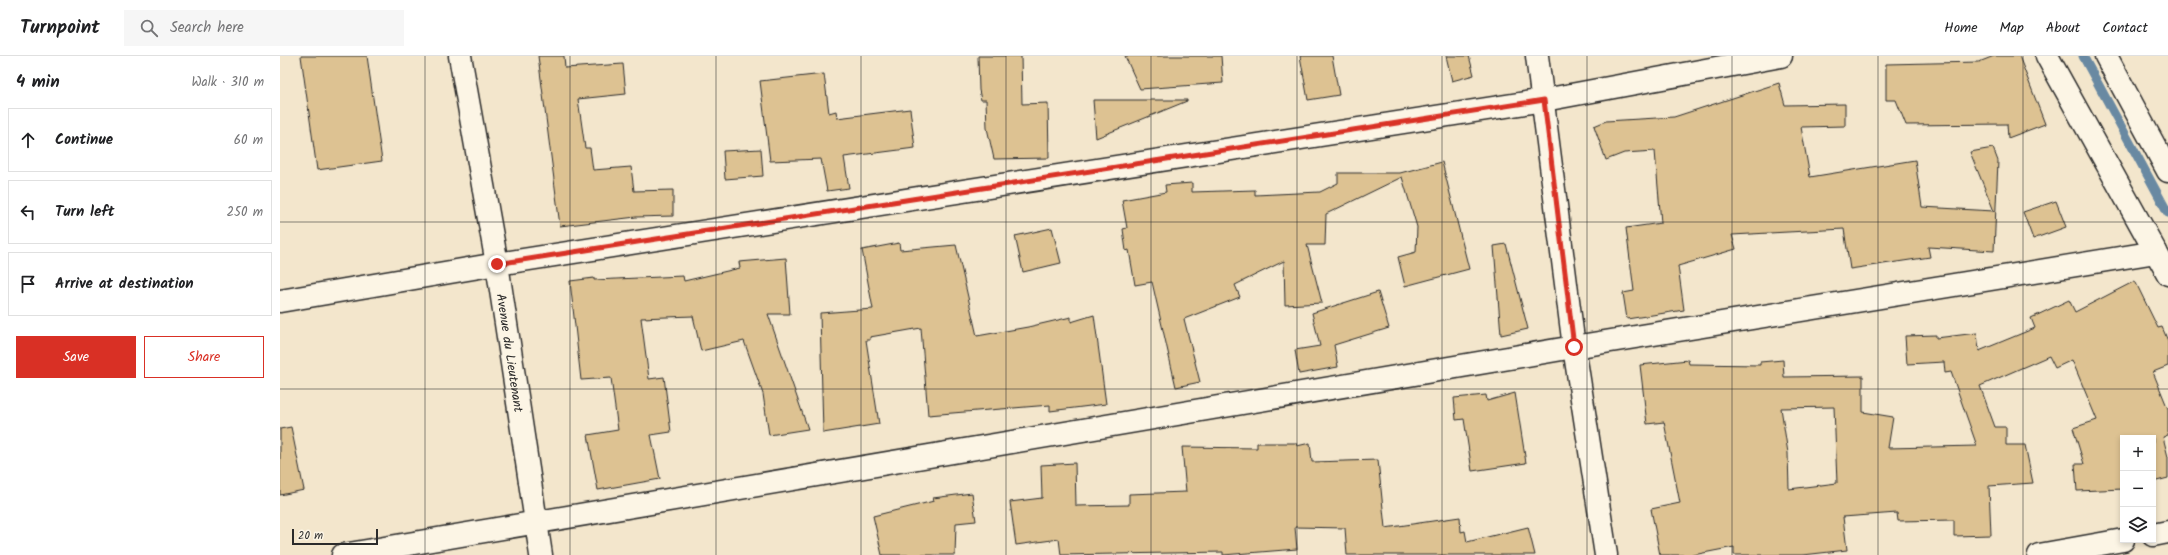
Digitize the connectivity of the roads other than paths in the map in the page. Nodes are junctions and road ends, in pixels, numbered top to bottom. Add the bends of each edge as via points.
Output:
1 (460, 56) edge
2 (1537, 56) edge
3 (1781, 56) edge
4 (2047, 56) edge
5 (2106, 56) edge
6 (1544, 100) junction
7 (2168, 171) edge
8 (2156, 252) junction
9 (497, 264) junction
10 (2168, 274) edge
11 (280, 302) edge
12 (1574, 347) junction
13 (536, 523) junction
14 (2168, 532) edge
15 (2156, 534) edge
16 (2120, 541) edge
17 (343, 555) edge
18 (541, 555) edge
19 (1606, 555) edge
20 (2039, 555) edge

1 - 9 street, Avenue du Lieutenant
2 - 6 street
3 - 6 street
4 - 8 street
5 - 7 street
6 - 9 street
6 - 12 street
8 - 10 street
8 - 12 street
9 - 11 street
9 - 13 street, Avenue du Lieutenant
12 - 13 street
12 - 19 street
13 - 17 street
13 - 18 street, Avenue du Lieutenant
14 - 15 street
16 - 20 street

